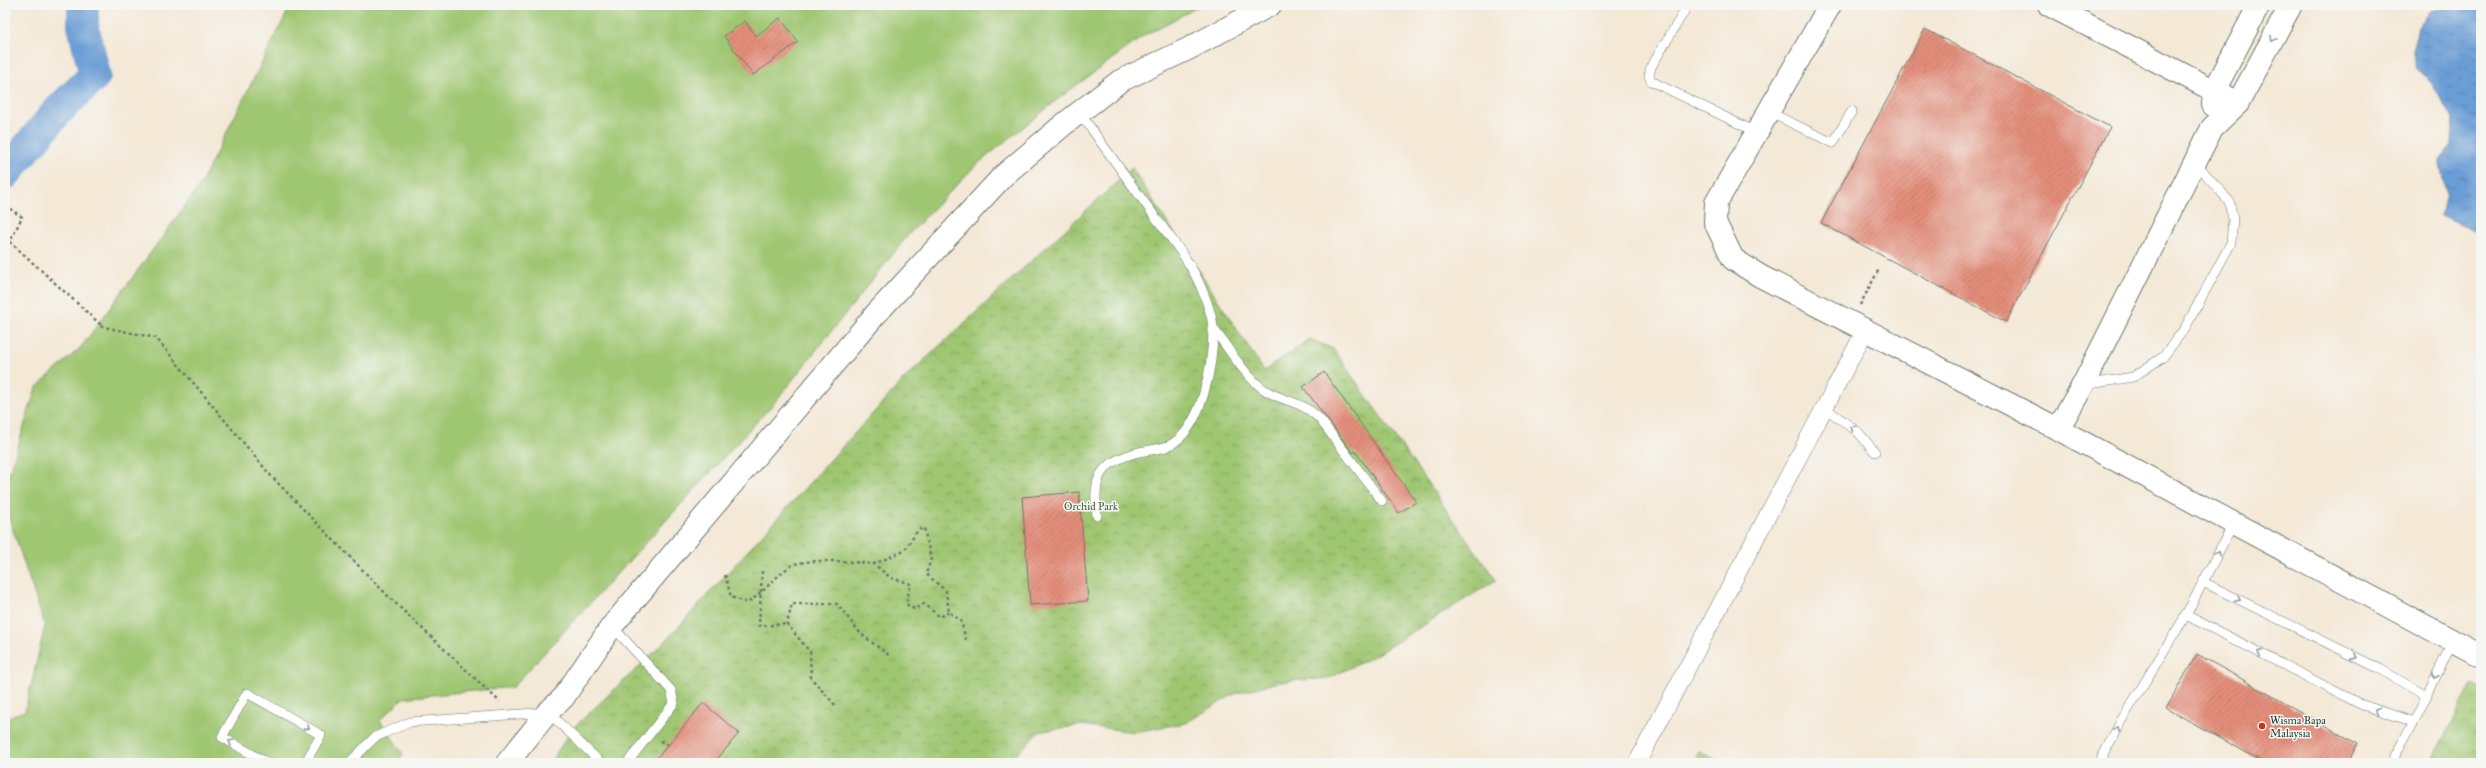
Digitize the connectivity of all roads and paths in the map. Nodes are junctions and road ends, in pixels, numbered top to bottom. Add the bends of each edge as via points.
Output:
1 (1270, 5) edge
2 (1688, 5) edge
3 (1830, 5) edge
4 (2049, 5) edge
5 (2259, 5) edge
6 (2291, 5) edge
7 (2073, 11) edge
8 (2214, 91) junction
9 (2238, 104) junction
10 (1852, 111) dead end
11 (1080, 112) junction
12 (1769, 112) junction
13 (2212, 128) junction
14 (1756, 132) junction
15 (2195, 162) junction
16 (5, 205) edge
17 (1879, 269) dead end
18 (1858, 326) junction
19 (1213, 328) junction
20 (2083, 385) junction
21 (1825, 408) junction
22 (2058, 430) junction
23 (1875, 452) dead end
24 (1382, 501) dead end
25 (1097, 516) dead end
26 (2234, 524) junction
27 (874, 564) junction
28 (762, 571) dead end
29 (725, 575) dead end
30 (2203, 582) junction
31 (761, 594) junction
32 (949, 612) junction
33 (2186, 615) junction
34 (787, 624) junction
35 (612, 626) junction
36 (966, 640) dead end
37 (2453, 641) junction
38 (890, 656) dead end
39 (2481, 656) edge
40 (2426, 696) junction
41 (835, 705) dead end
42 (555, 709) junction
43 (512, 714) junction
44 (2414, 722) junction
45 (2481, 745) edge
46 (265, 762) edge
47 (305, 763) edge
48 (349, 763) edge
49 (507, 763) edge
50 (527, 763) edge
51 (601, 763) edge
52 (627, 763) edge
53 (1637, 763) edge
54 (2099, 763) edge
55 (2391, 763) edge
56 (2475, 763) edge

1 - 11 street via 1188,49 1120,81
2 - 14 lane via 1651,67 1649,76 1652,82
3 - 12 street
4 - 7 street
5 - 8 street
6 -> 9 street
7 - 8 street
8 - 9 street
8 - 13 street
9 - 13 street
10 - 12 lane via 1833,143
11 - 19 lane via 1183,255 1202,290
11 - 35 street via 1003,176 875,315
12 - 14 street
13 - 15 street
14 - 18 street via 1716,204 1715,222 1723,242 1733,259 1746,268
15 - 20 street
15 - 20 lane via 2229,201 2233,219 2231,243 2185,328 2163,357 2133,377
16 - 43 path via 22,217 10,242 100,324 99,326 156,338 272,477 391,600
17 - 18 path
18 - 21 street
18 - 22 street
19 - 24 lane via 1256,383 1266,391 1309,408 1320,418
19 - 25 lane via 1208,380 1201,405 1187,429 1168,446 1134,453 1107,466 1098,478 1094,490
20 - 22 street
23 -> 21 lane via 1858,432
21 - 53 street
22 - 26 street
30 -> 26 lane
26 - 37 street
27 - 31 path via 835,560 790,566
27 - 32 path via 891,578 911,584 906,604 914,609 924,604 940,617
27 - 32 path via 904,551 918,530 924,528 931,559 926,574 946,591
28 - 31 path
29 - 31 path via 731,597 747,603
30 - 33 lane
30 -> 40 lane via 2380,669
31 - 34 path via 759,626
32 - 36 path via 961,621
44 -> 33 lane via 2360,704
54 -> 33 lane via 2121,721
34 - 38 path via 792,604 837,604 861,634
34 - 41 path via 810,652 811,678
35 - 42 street
35 - 52 lane via 672,690 675,697 674,703
37 - 39 street
37 -> 40 lane
40 - 44 lane
42 - 43 lane
42 - 49 street
42 - 50 street
42 - 51 lane
43 - 48 lane via 410,722 375,737
44 - 55 lane
45 - 56 path
46 -> 47 lane via 222,737 247,693 321,735

